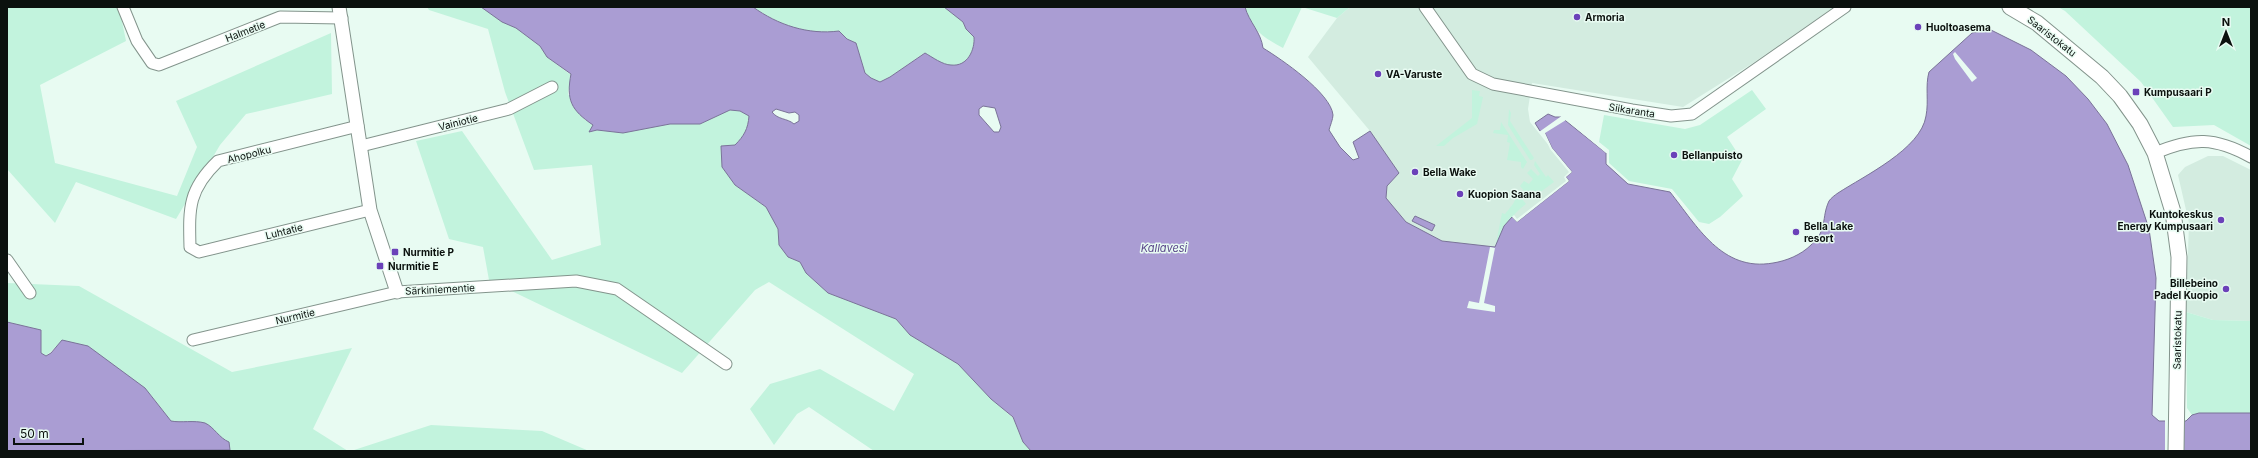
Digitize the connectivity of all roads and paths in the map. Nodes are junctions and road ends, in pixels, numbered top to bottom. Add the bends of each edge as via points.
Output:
1 (123, 7) edge
2 (1425, 7) edge
3 (1845, 7) edge
4 (2010, 7) edge
5 (340, 12) edge
6 (552, 87) dead end
7 (358, 126) junction
8 (361, 146) junction
9 (2155, 153) junction
10 (2251, 157) edge
11 (370, 210) junction
12 (199, 252) joint
13 (7, 260) edge
14 (397, 292) junction
15 (30, 293) dead end
16 (193, 340) dead end
17 (726, 364) dead end
18 (2176, 451) edge

1 - 5 street, Halmetie via 137,41 152,63 159,65 280,17
2 - 3 street, Siikaranta via 1472,74 1493,84 1671,116 1692,114
4 - 9 main road, Saaristokatu via 2038,23 2102,77 2120,96 2140,124
5 - 7 street, Särkiniementie
6 - 8 street, Vainiotie via 509,109
7 - 8 street, Särkiniementie
7 - 12 street, Ahopolku via 218,161 203,175 192,196 189,218 190,247
8 - 11 street, Särkiniementie
9 - 10 street via 2187,141 2204,141 2220,142
9 - 18 main road, Saaristokatu via 2173,212 2179,257
11 - 12 street, Luhtatie
11 - 14 street, Särkiniementie
13 - 15 street
14 - 16 street, Nurmitie
14 - 17 street, Särkiniementie via 576,281 617,290

